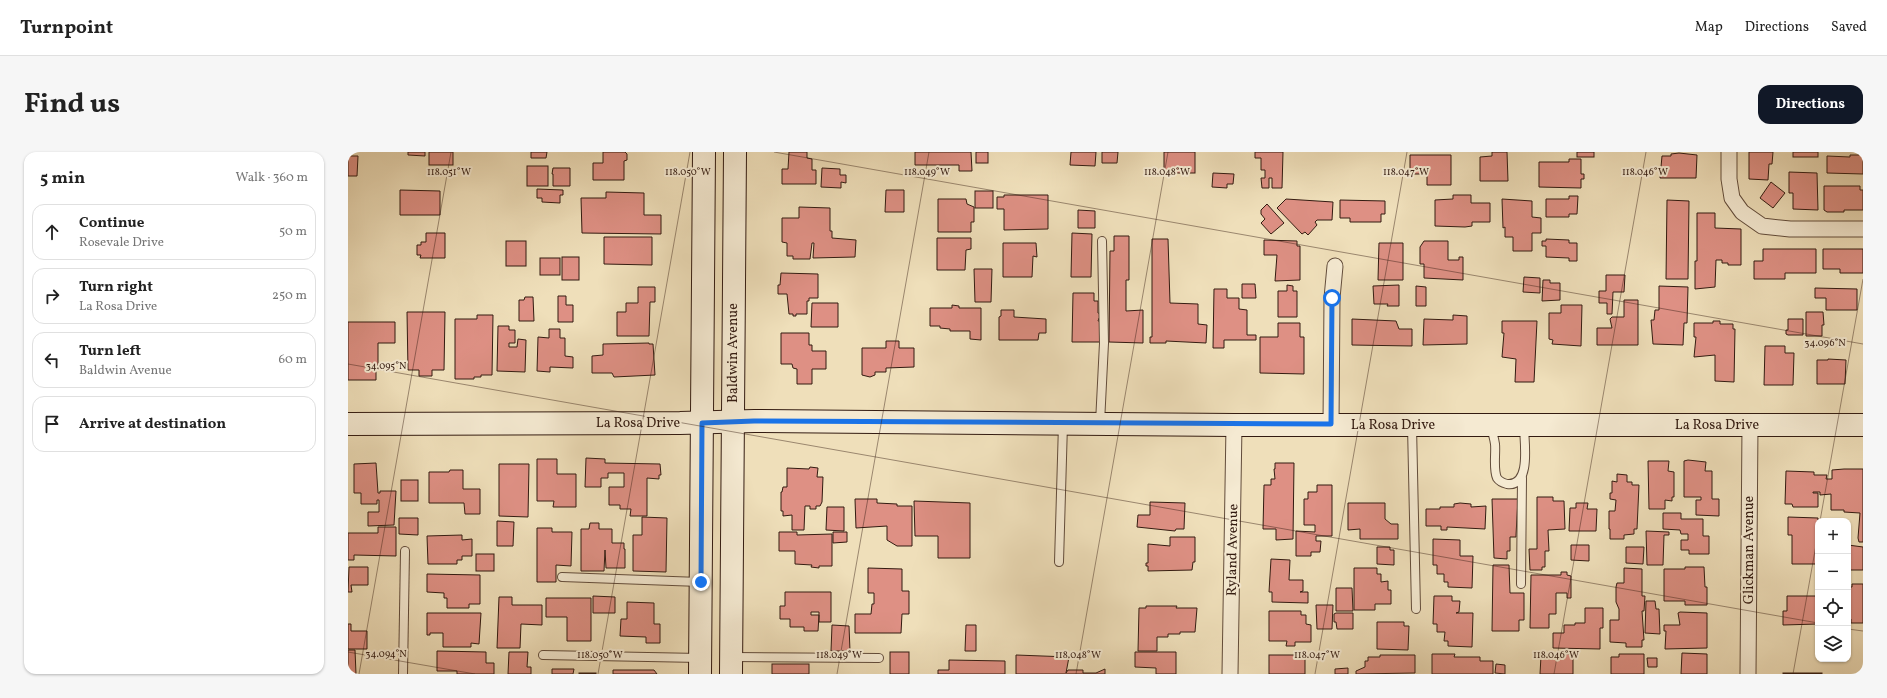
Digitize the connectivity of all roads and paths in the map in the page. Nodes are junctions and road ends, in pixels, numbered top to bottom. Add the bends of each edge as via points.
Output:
1 (704, 152) edge
2 (735, 152) edge
3 (1729, 152) edge
4 (1863, 229) edge
5 (1102, 241) dead end
6 (1335, 266) dead end
7 (733, 421) junction
8 (702, 423) junction
9 (348, 424) edge
10 (1063, 424) junction
11 (1100, 424) junction
12 (1331, 424) junction
13 (1234, 425) junction
14 (1412, 425) junction
15 (1490, 425) junction
16 (1524, 425) junction
17 (1863, 425) edge
18 (1750, 426) junction
19 (1522, 478) junction
20 (404, 551) dead end
21 (1059, 562) dead end
22 (562, 578) dead end
23 (701, 582) junction
24 (1521, 584) dead end
25 (1416, 609) dead end
26 (543, 655) dead end
27 (880, 658) dead end
28 (731, 665) edge
29 (700, 666) edge
30 (403, 674) edge
31 (1230, 674) edge
32 (1748, 674) edge

1 - 8 street
2 - 7 street, Baldwin Avenue
3 - 4 street via 1732,198 1742,212 1762,226 1790,229
5 - 11 lane via 1104,343
6 - 12 street via 1332,298
7 - 8 street, La Rosa Drive
7 - 10 street, La Rosa Drive
7 - 28 street, Baldwin Avenue
8 - 9 street, La Rosa Drive
8 - 23 street
10 - 11 street, La Rosa Drive
10 - 21 lane
11 - 13 street, La Rosa Drive
12 - 13 street, La Rosa Drive
12 - 14 street, La Rosa Drive
13 - 31 street, Ryland Avenue
14 - 15 street, La Rosa Drive
14 - 25 lane
15 - 16 street, La Rosa Drive
15 - 19 lane via 1495,442 1496,476 1499,481 1517,483
16 - 18 street, La Rosa Drive
16 - 19 lane
17 - 18 street, La Rosa Drive
18 - 32 street, Glickman Avenue
19 - 24 lane
20 - 30 lane
22 - 23 lane
23 - 29 street
26 - 29 lane
27 - 28 lane

